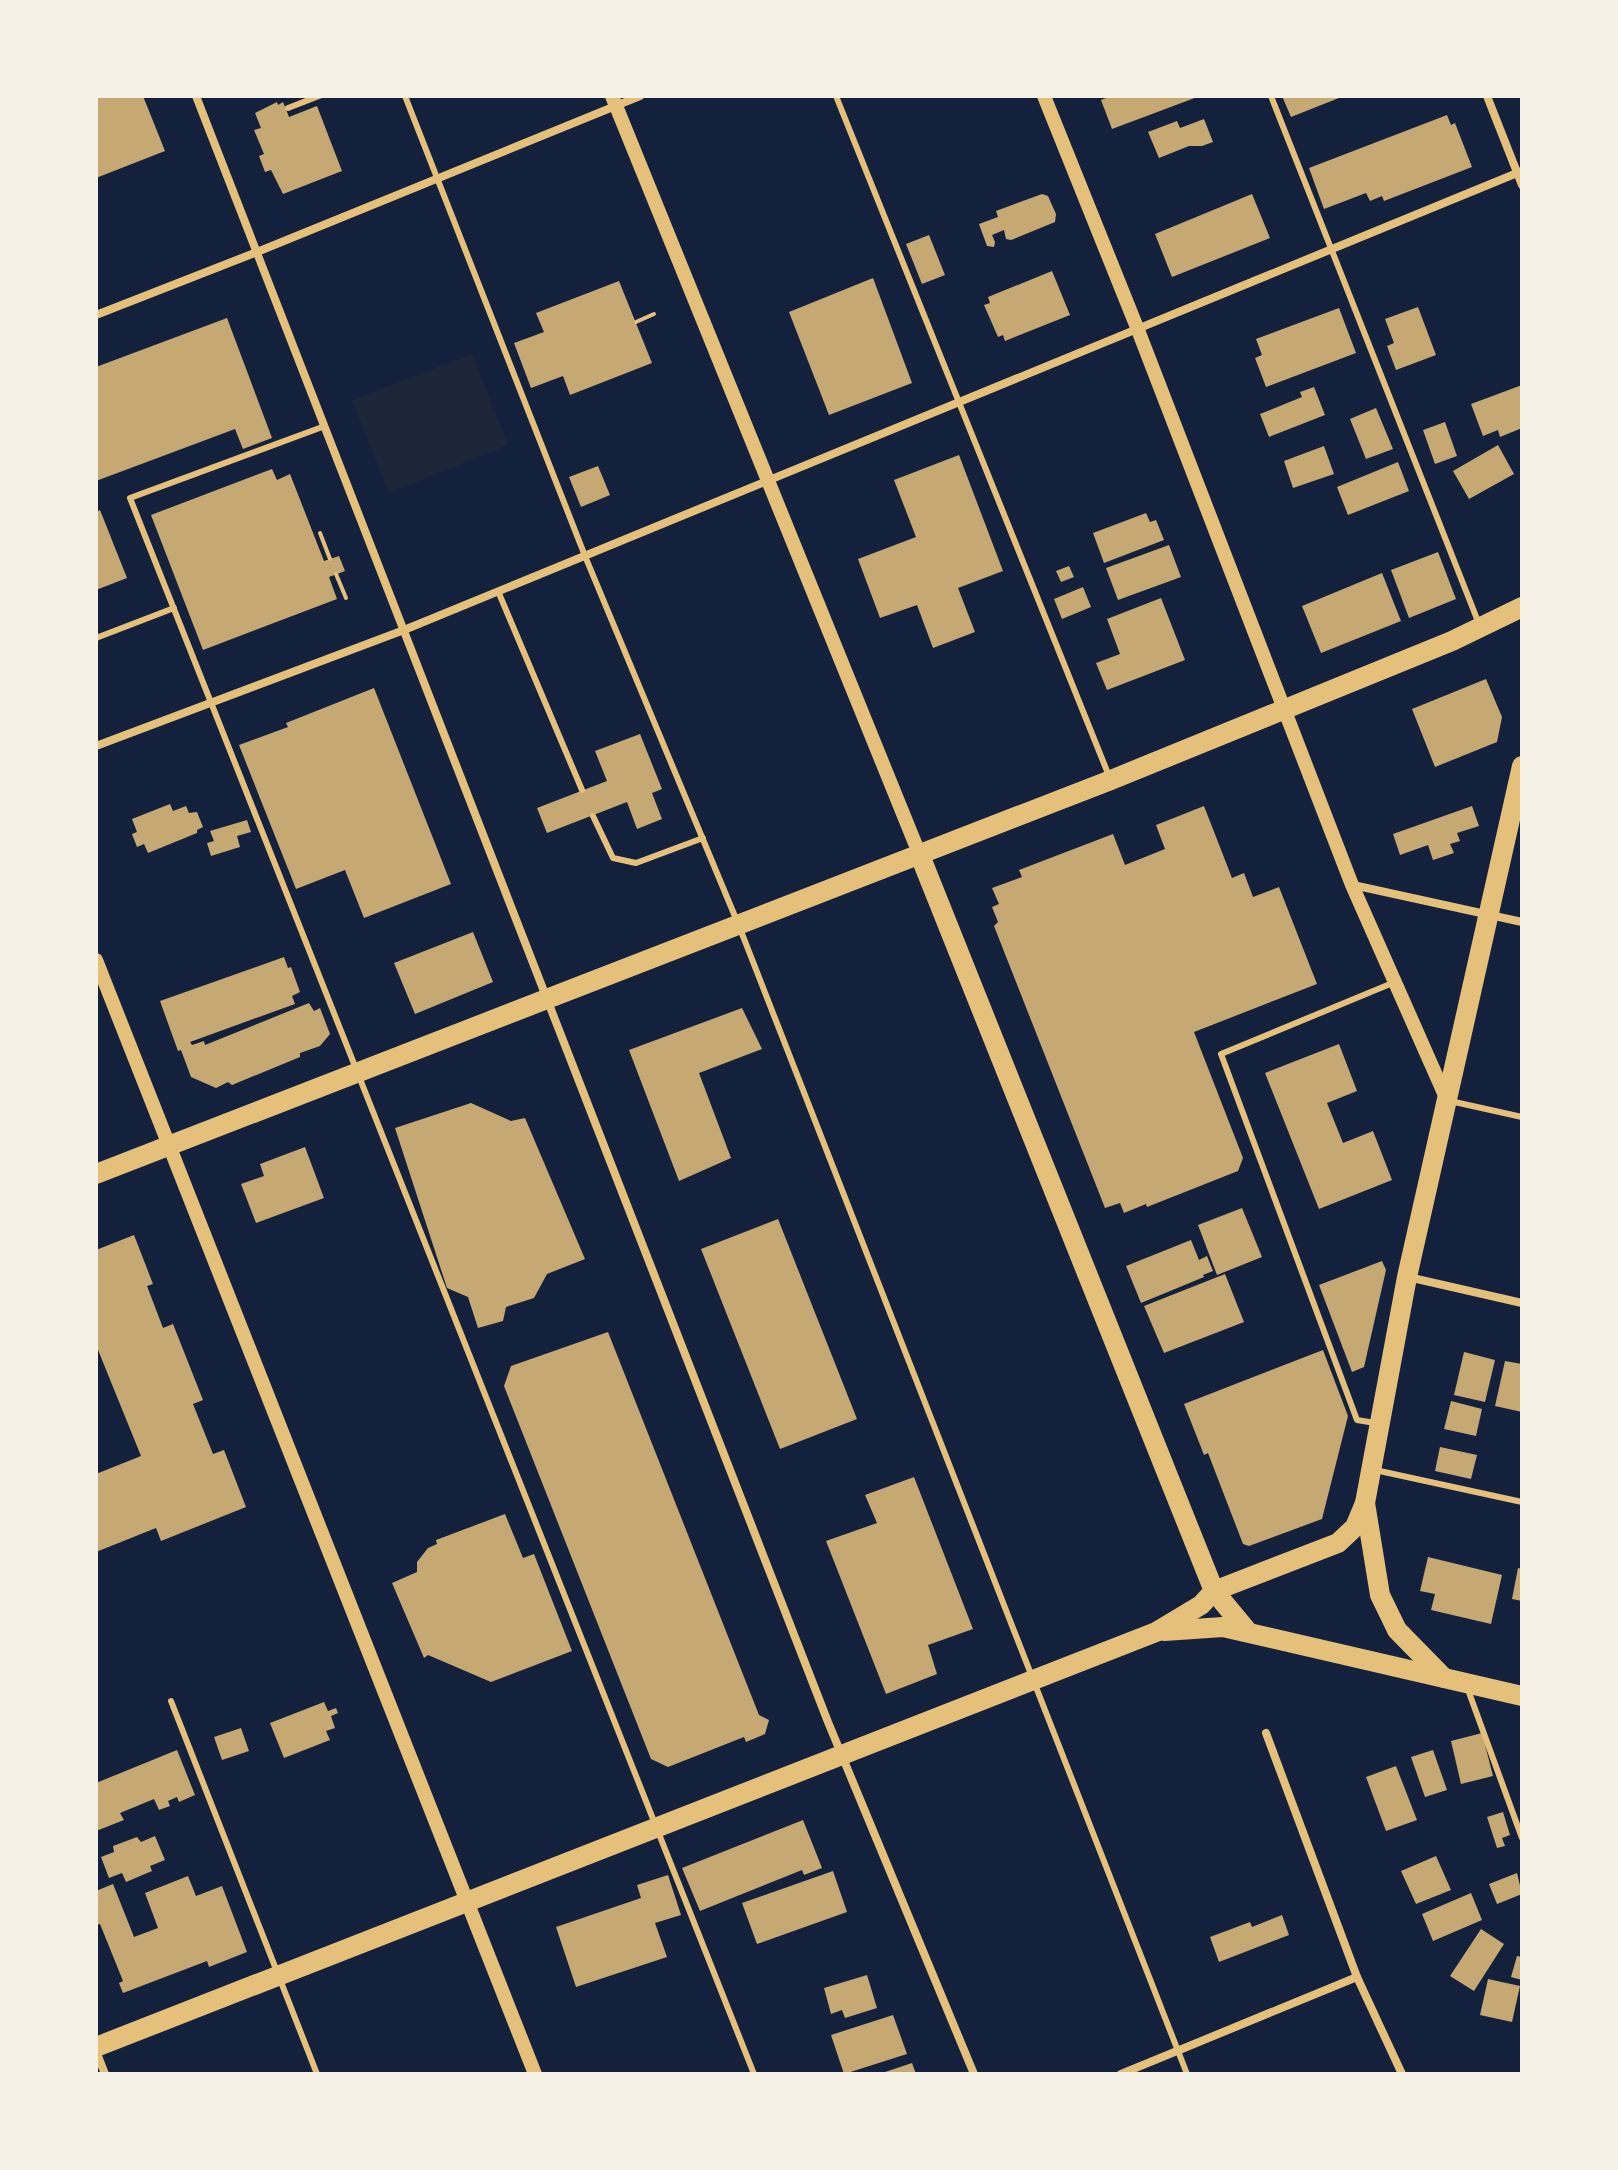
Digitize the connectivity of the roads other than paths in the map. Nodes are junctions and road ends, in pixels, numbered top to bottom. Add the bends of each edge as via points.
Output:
1 (196, 96) edge
2 (319, 96) edge
3 (405, 96) edge
4 (640, 96) edge
5 (836, 96) edge
6 (1044, 96) edge
7 (1271, 96) edge
8 (1487, 96) edge
9 (614, 101) edge
10 (288, 108) dead end
11 (1520, 172) edge
12 (437, 179) junction
13 (1522, 185) edge
14 (1331, 250) junction
15 (257, 252) junction
16 (96, 315) edge
17 (1138, 330) junction
18 (961, 402) junction
19 (325, 426) junction
20 (767, 482) junction
21 (585, 556) junction
22 (498, 591) junction
23 (1522, 607) edge
24 (174, 608) junction
25 (1480, 628) junction
26 (404, 630) junction
27 (96, 638) edge
28 (212, 703) junction
29 (1282, 710) junction
30 (96, 746) edge
31 (1522, 766) edge
32 (1111, 780) junction
33 (582, 790) dead end
34 (593, 816) dead end
35 (703, 838) junction
36 (919, 853) junction
37 (1352, 885) junction
38 (1488, 915) junction
39 (1522, 922) edge
40 (739, 926) junction
41 (97, 966) edge
42 (1395, 982) junction
43 (547, 998) junction
44 (358, 1072) junction
45 (1447, 1100) junction
46 (1522, 1117) edge
47 (169, 1146) junction
48 (96, 1174) edge
49 (1407, 1277) junction
50 (1522, 1303) edge
51 (1380, 1424) junction
52 (1371, 1469) junction
53 (1522, 1502) edge
54 (1365, 1503) junction
55 (1214, 1591) junction
56 (1156, 1632) junction
57 (1248, 1632) junction
58 (1444, 1678) junction
59 (1033, 1682) junction
60 (1466, 1684) junction
61 (1522, 1696) edge
62 (171, 1701) dead end
63 (1266, 1733) dead end
64 (842, 1757) junction
65 (656, 1826) junction
66 (1522, 1838) edge
67 (468, 1901) junction
68 (277, 1976) junction
69 (1357, 1977) junction
70 (96, 2049) edge
71 (1177, 2051) junction
72 (105, 2074) edge
73 (317, 2074) edge
74 (535, 2074) edge
75 (754, 2074) edge
76 (974, 2074) edge
77 (1121, 2074) edge
78 (1187, 2074) edge
79 (1402, 2074) edge

1 - 15 street
2 - 10 lane
3 - 12 lane
4 - 9 street
5 - 18 lane
6 - 17 street
7 - 14 lane
8 - 11 street
9 - 12 street
9 - 20 street
11 - 13 street
11 - 14 street
12 - 15 street
12 - 21 lane
14 - 17 street
14 - 25 lane
15 - 16 street
15 - 19 street
17 - 18 street
17 - 29 street
18 - 20 street
18 - 32 lane
19 - 24 lane via 130,498
19 - 26 street
20 - 21 street
20 - 36 street
21 - 22 street
21 - 35 lane
22 - 26 street
22 - 33 lane
23 - 25 main road
24 - 27 lane
24 - 28 lane
25 - 29 main road
26 - 28 street
26 - 43 street
28 - 30 street
28 - 44 lane
29 - 32 main road
29 - 37 street
31 - 38 main road
32 - 36 main road
34 - 35 lane via 613,858 636,863
35 - 40 lane
36 - 40 main road
36 - 55 main road
37 - 38 street
37 - 42 street
38 - 39 street
38 - 45 main road
40 - 43 main road
40 - 59 lane
41 - 47 street
42 - 45 street
42 - 51 lane via 1221,1054 1357,1420
43 - 44 main road
43 - 64 street
44 - 47 main road
44 - 65 lane
45 - 46 lane
45 - 49 main road
47 - 48 main road
47 - 67 street
49 - 50 street
49 - 51 main road
51 - 52 main road
52 - 53 lane
52 - 54 main road
54 - 55 main road via 1355,1527 1338,1543
54 - 58 main road via 1380,1595 1397,1630
55 - 56 main road
55 - 57 main road
56 - 57 main road via 1223,1627
56 - 59 main road
57 - 58 main road
58 - 60 main road
59 - 64 main road
59 - 71 lane
60 - 61 main road
60 - 66 lane
62 - 68 lane
63 - 69 street
64 - 65 main road
64 - 76 street
65 - 67 main road
65 - 75 lane
67 - 68 main road
67 - 74 street
68 - 70 main road
68 - 73 lane
69 - 71 street
69 - 79 street
70 - 72 street
71 - 77 street
71 - 78 lane

